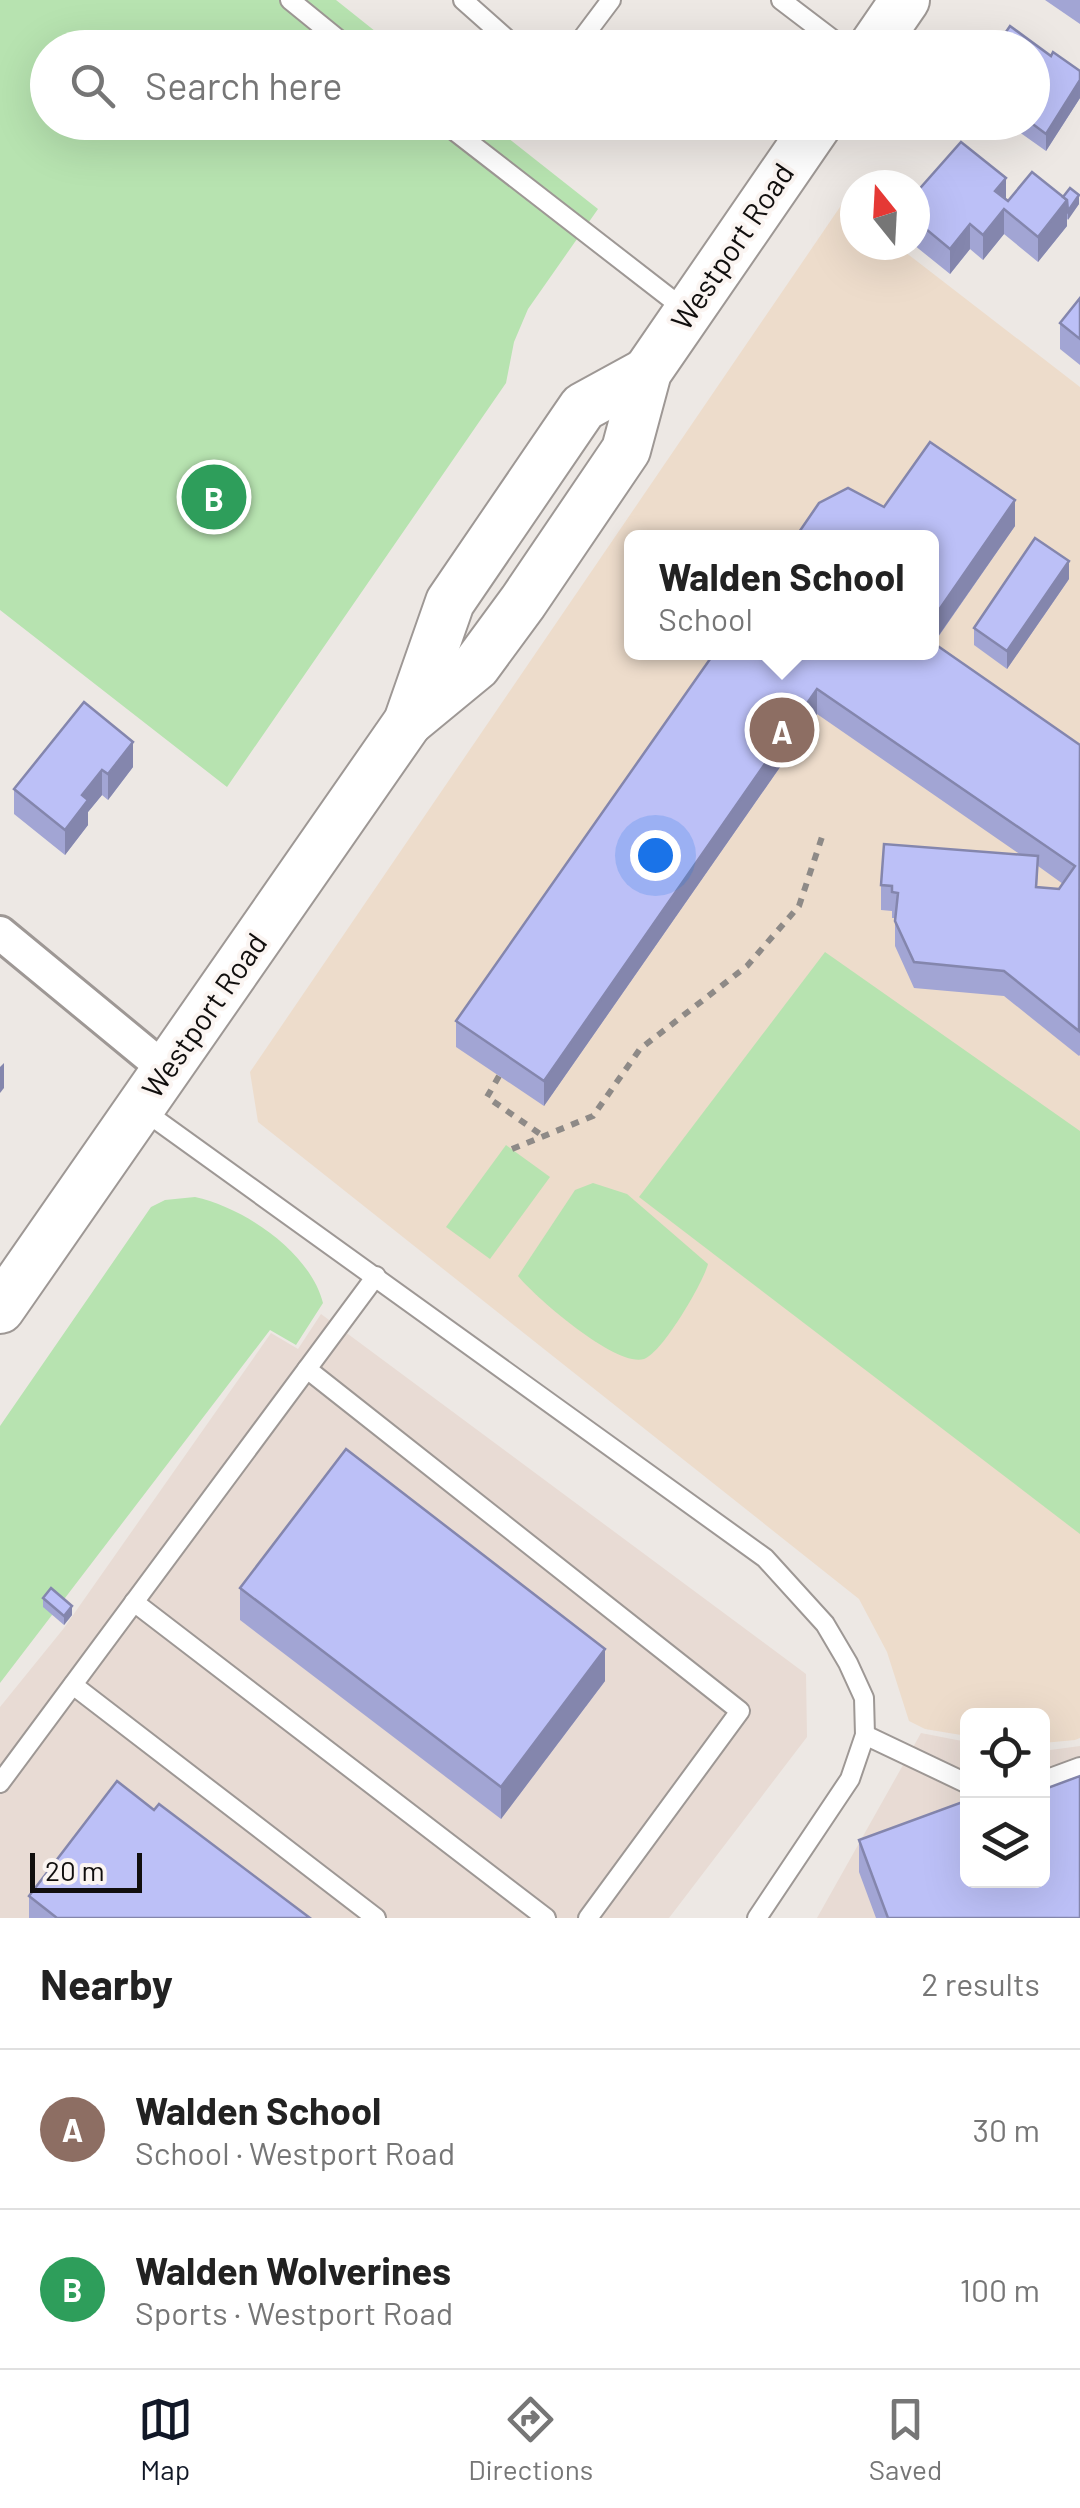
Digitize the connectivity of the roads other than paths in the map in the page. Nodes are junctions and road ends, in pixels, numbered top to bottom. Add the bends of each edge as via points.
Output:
1 (290, 0) edge
2 (463, 0) edge
3 (492, 0) edge
4 (611, 0) edge
5 (780, 0) edge
6 (905, 0) edge
7 (480, 15) junction
8 (328, 30) edge
9 (496, 30) edge
10 (588, 30) edge
11 (820, 30) edge
12 (884, 30) edge
13 (466, 140) edge
14 (807, 140) edge
15 (688, 312) junction
16 (0, 933) edge
17 (153, 1089) junction
18 (376, 1276) junction
19 (0, 1309) edge
20 (306, 1369) junction
21 (134, 1602) junction
22 (73, 1684) junction
23 (865, 1735) junction
24 (1080, 1766) edge
25 (1050, 1778) edge
26 (960, 1780) edge
27 (0, 1782) edge
28 (376, 1918) edge
29 (546, 1918) edge
30 (588, 1918) edge
31 (757, 1918) edge

1 - 8 lane
2 - 7 lane
3 - 7 lane
4 - 10 lane
5 - 11 lane
6 - 12 main road
7 - 9 lane
13 - 15 lane
14 - 15 main road, Westport Road
15 - 17 main road, Westport Road via 647,372 583,407 450,602 408,722
16 - 17 street
17 - 18 lane
17 - 19 main road, Westport Road
18 - 20 lane
18 - 23 lane via 765,1558 826,1624 864,1698
20 - 21 lane
20 - 30 lane via 740,1712
21 - 22 lane
21 - 29 lane
22 - 27 lane
22 - 28 lane
23 - 26 lane
23 - 31 lane via 850,1778
24 - 25 lane

